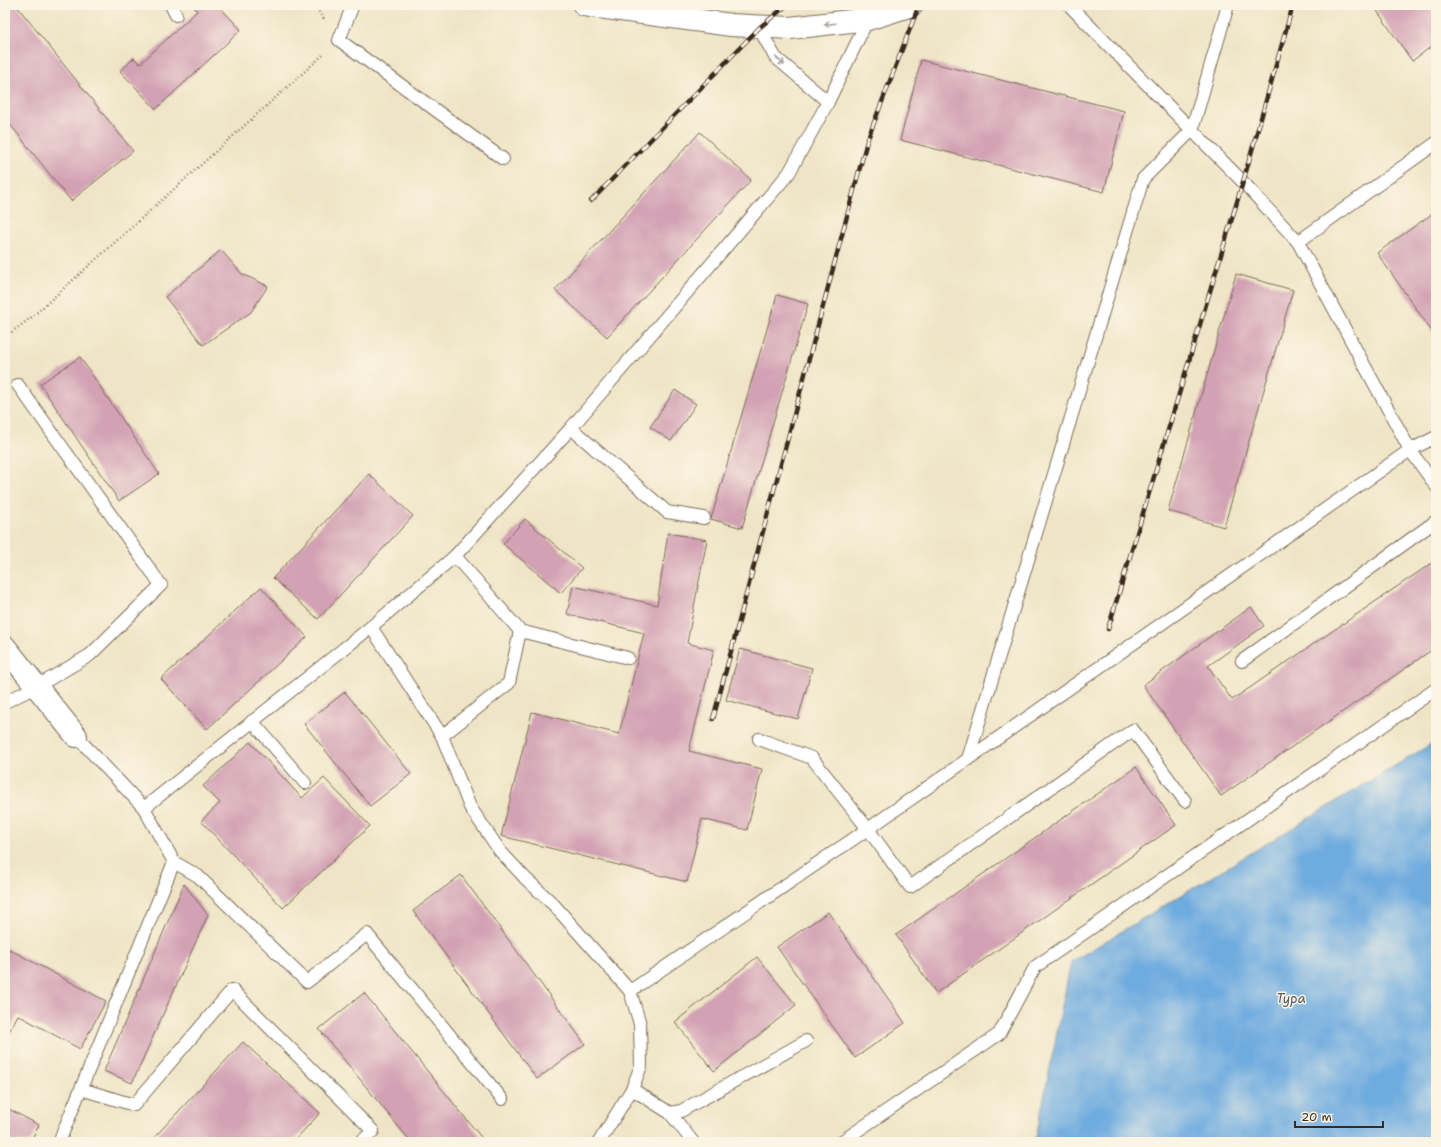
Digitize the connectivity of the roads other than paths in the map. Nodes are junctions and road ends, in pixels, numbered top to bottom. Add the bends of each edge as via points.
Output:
1 (353, 5) edge
2 (584, 5) edge
3 (912, 5) edge
4 (1069, 5) edge
5 (1228, 5) edge
6 (868, 19) junction
7 (759, 28) junction
8 (828, 102) junction
9 (1192, 130) junction
10 (1436, 143) edge
11 (503, 159) dead end
12 (1298, 242) junction
13 (18, 385) dead end
14 (571, 428) junction
15 (1436, 437) edge
16 (1410, 450) junction
17 (1436, 486) edge
18 (704, 518) dead end
19 (1436, 521) edge
20 (455, 556) junction
21 (371, 627) junction
22 (520, 631) junction
23 (5, 647) edge
24 (628, 658) dead end
25 (1242, 661) dead end
26 (36, 687) junction
27 (1436, 689) edge
28 (5, 702) edge
29 (252, 721) junction
30 (76, 736) joint
31 (442, 736) junction
32 (759, 739) dead end
33 (968, 759) junction
34 (305, 783) dead end
35 (1185, 801) dead end
36 (144, 808) junction
37 (868, 829) junction
38 (174, 862) junction
39 (630, 990) junction
40 (806, 1041) dead end
41 (81, 1089) junction
42 (632, 1089) junction
43 (502, 1099) dead end
44 (670, 1113) junction
45 (59, 1142) edge
46 (361, 1142) edge
47 (598, 1142) edge
48 (693, 1142) edge
49 (841, 1142) edge

1 - 11 lane via 340,40
2 - 7 street
3 - 6 street
4 - 9 lane
5 - 9 lane
6 -> 7 street via 790,28
6 - 8 lane
7 -> 8 lane via 775,56
8 - 14 lane via 789,173
9 - 12 lane
9 - 33 lane via 1143,179
10 - 12 lane
12 - 16 lane
13 - 26 lane via 161,585 90,655
14 - 18 lane via 668,512
14 - 20 lane
15 - 16 lane
16 - 17 lane
16 - 33 lane
19 - 25 lane
20 - 21 lane
20 - 22 lane
21 - 29 lane
21 - 31 lane
22 - 24 lane
22 - 31 lane via 509,683
23 - 26 street
26 - 28 lane
26 - 30 street
27 - 49 lane via 1035,967 999,1034
29 - 34 lane
29 - 36 lane
30 - 36 lane
31 - 39 lane via 470,807 500,851 553,904
32 - 37 lane via 812,758
33 - 37 lane
35 - 37 lane via 1133,730 910,888
36 - 38 lane
37 - 39 lane
38 - 41 lane
38 - 43 lane via 198,876 307,982 367,934
39 - 42 lane via 640,1024 641,1066
40 - 44 lane via 681,1111
41 - 45 lane
41 - 46 lane via 134,1105 232,990 373,1131
42 - 44 lane
42 - 47 lane
44 - 48 lane

